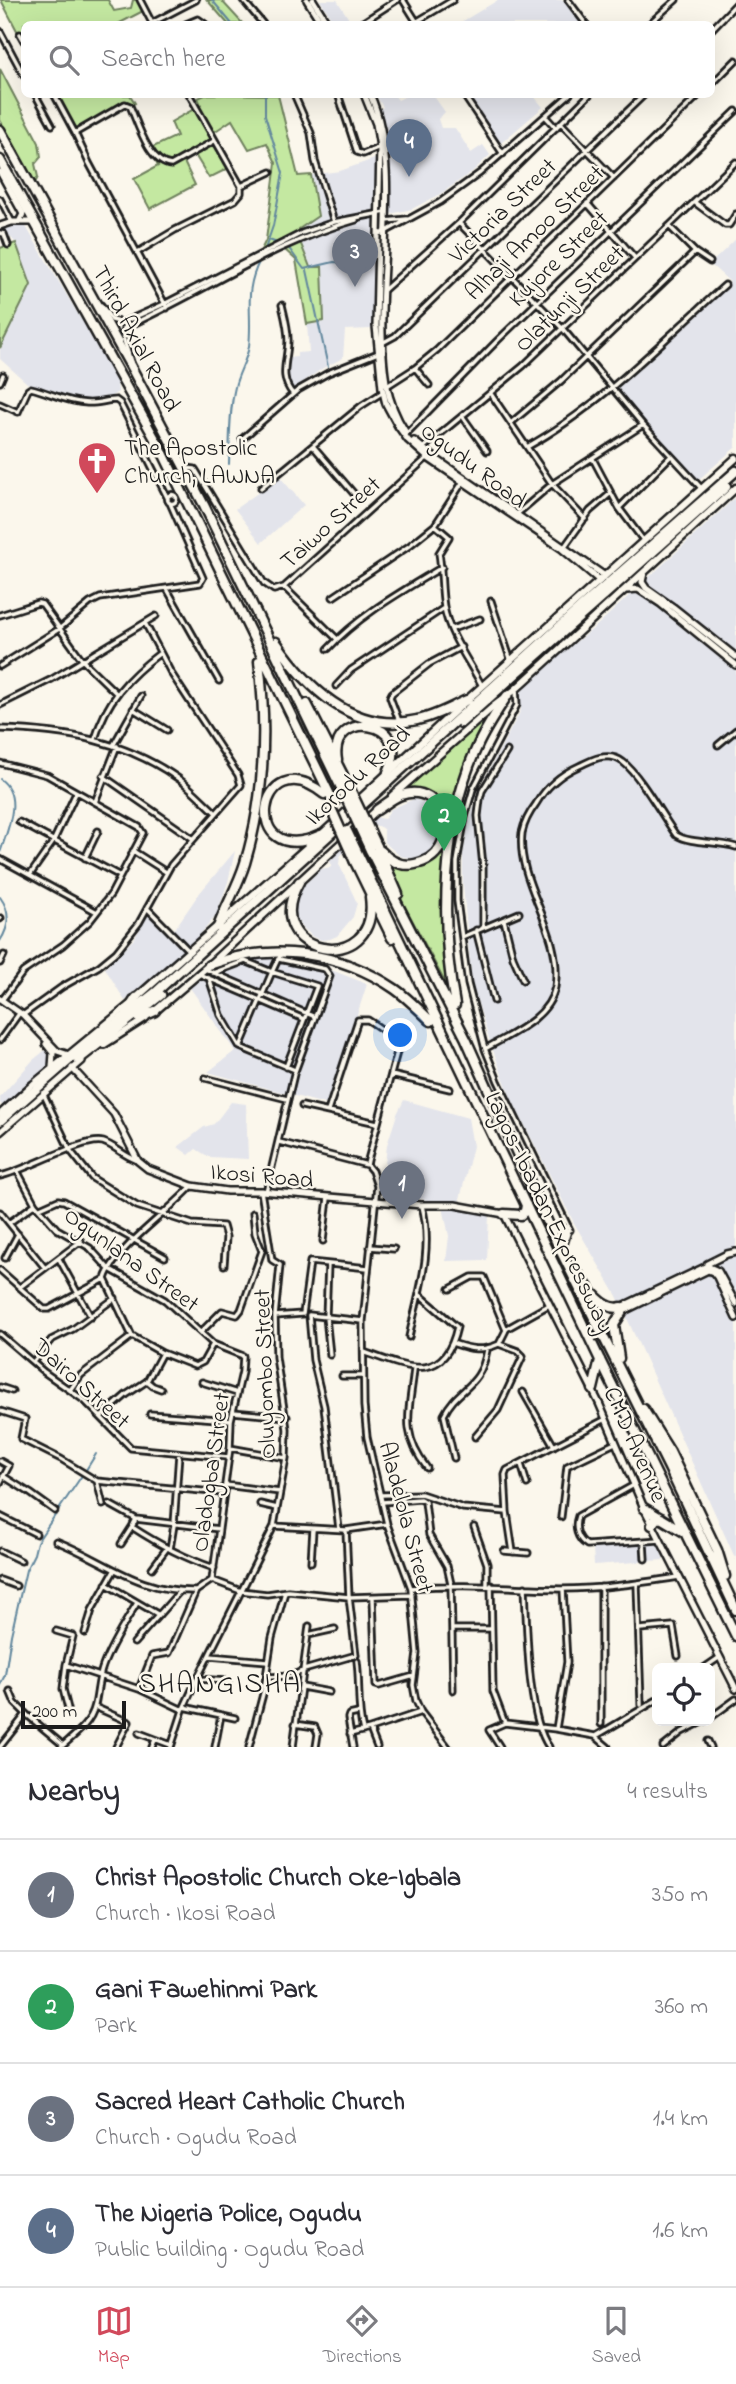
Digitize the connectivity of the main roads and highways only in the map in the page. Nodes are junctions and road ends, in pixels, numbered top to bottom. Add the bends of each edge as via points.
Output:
1 (0, 130) edge
2 (0, 160) edge
3 (736, 458) edge
4 (736, 471) edge
5 (736, 478) edge
6 (736, 488) edge
7 (584, 610) junction
8 (256, 611) junction
9 (560, 617) junction
10 (250, 631) junction
11 (576, 633) junction
12 (276, 642) junction
13 (259, 662) junction
14 (507, 696) junction
15 (467, 700) junction
16 (340, 769) junction
17 (387, 772) junction
18 (347, 792) junction
19 (324, 794) junction
20 (332, 805) junction
21 (377, 810) junction
22 (321, 835) junction
23 (373, 848) junction
24 (358, 860) junction
25 (299, 882) junction
26 (369, 891) junction
27 (218, 927) junction
28 (206, 970) junction
29 (136, 998) joint
30 (455, 1005) junction
31 (155, 1011) joint
32 (431, 1021) junction
33 (124, 1022) junction
34 (466, 1039) junction
35 (446, 1042) junction
36 (0, 1121) edge
37 (0, 1130) edge
38 (526, 1202) junction
39 (504, 1214) road end
40 (547, 1220) junction
41 (561, 1250) junction
42 (600, 1360) junction
43 (623, 1374) junction
44 (593, 1389) road end
45 (634, 1399) junction
46 (660, 1452) junction
47 (646, 1453) junction
48 (644, 1508) road end
49 (661, 1518) junction
50 (652, 1525) road end
51 (688, 1537) junction
52 (727, 1592) junction
53 (718, 1600) junction
54 (736, 1610) edge
55 (736, 1636) edge

1 - 8 highway, Third Axial Road via 131,367
2 - 10 highway, Third Axial Road via 179,485 174,498
3 - 9 main road, Ikorodu Road
4 - 7 highway, Ikorodu Road
5 - 7 highway, Ikorodu Road
6 - 11 main road, Ikorodu Road
7 - 9 highway
7 - 11 highway
7 - 33 highway, Ikorodu Road
8 - 12 highway
8 - 18 highway, Third Axial Road
9 - 15 main road, Ikorodu Road
10 - 13 highway
10 - 20 highway, Third Axial Road
11 - 14 main road, Ikorodu Road
12 - 15 highway via 323,696 359,716 399,723 429,717
12 - 16 highway
13 - 19 highway
13 - 27 highway via 265,717 261,789 245,862
14 - 21 main road, Ikorodu Road
14 - 30 highway via 471,761 453,836 446,926
15 - 17 main road, Ikorodu Road
16 - 17 highway via 336,750 340,740 354,727 367,725 381,730 392,745 394,755
16 - 18 highway
17 - 22 main road, Ikorodu Road
18 - 23 highway, Lagos-Ibadan Expressway, bridge
19 - 20 highway
19 - 22 highway via 307,782 287,781 273,791 266,814 273,832 283,840 302,843
20 - 24 highway, Lagos-Ibadan Expressway, bridge
21 - 23 highway via 402,794 424,795 443,814 445,830 436,852 413,865 393,861
21 - 25 main road, Ikorodu Road
22 - 27 main road, Ikorodu Road
23 - 30 highway
23 - 34 highway, Lagos-Ibadan Expressway
24 - 26 highway
24 - 35 highway, Lagos-Ibadan Expressway
25 - 26 highway via 291,903 292,924 300,937 321,948 346,947 363,934 371,911
25 - 28 main road, Ikorodu Road
26 - 32 highway
27 - 29 main road, Ikorodu Road
28 - 31 main road, Ikorodu Road
28 - 32 highway via 240,954 335,960 397,990
29 - 33 highway
30 - 34 highway
31 - 33 highway
32 - 35 highway
33 - 36 highway, Ikorodu Road via 68,1057
33 - 37 highway, Ikorodu Road
34 - 40 highway, Lagos-Ibadan Expressway
35 - 38 highway, Lagos-Ibadan Expressway
38 - 39 highway via 524,1213
38 - 42 highway, Lagos-Ibadan Expressway
40 - 41 highway, Lagos-Ibadan Expressway
40 - 41 highway via 566,1228
41 - 43 highway, Lagos-Ibadan Expressway
41 - 43 highway via 604,1303 622,1310 614,1334
42 - 44 highway
42 - 47 highway, Lagos-Ibadan Expressway
43 - 45 highway, Lagos-Ibadan Expressway
45 - 46 highway, Lagos-Ibadan Expressway
45 - 52 highway via 670,1452 717,1549
46 - 47 highway via 657,1463
46 - 52 highway, Lagos-Ibadan Expressway
47 - 51 highway, Lagos-Ibadan Expressway
48 - 49 highway
49 - 50 highway
49 - 51 highway
51 - 53 highway, Lagos-Ibadan Expressway
52 - 53 highway
52 - 54 highway, Lagos-Ibadan Expressway
53 - 55 highway, Lagos-Ibadan Expressway

